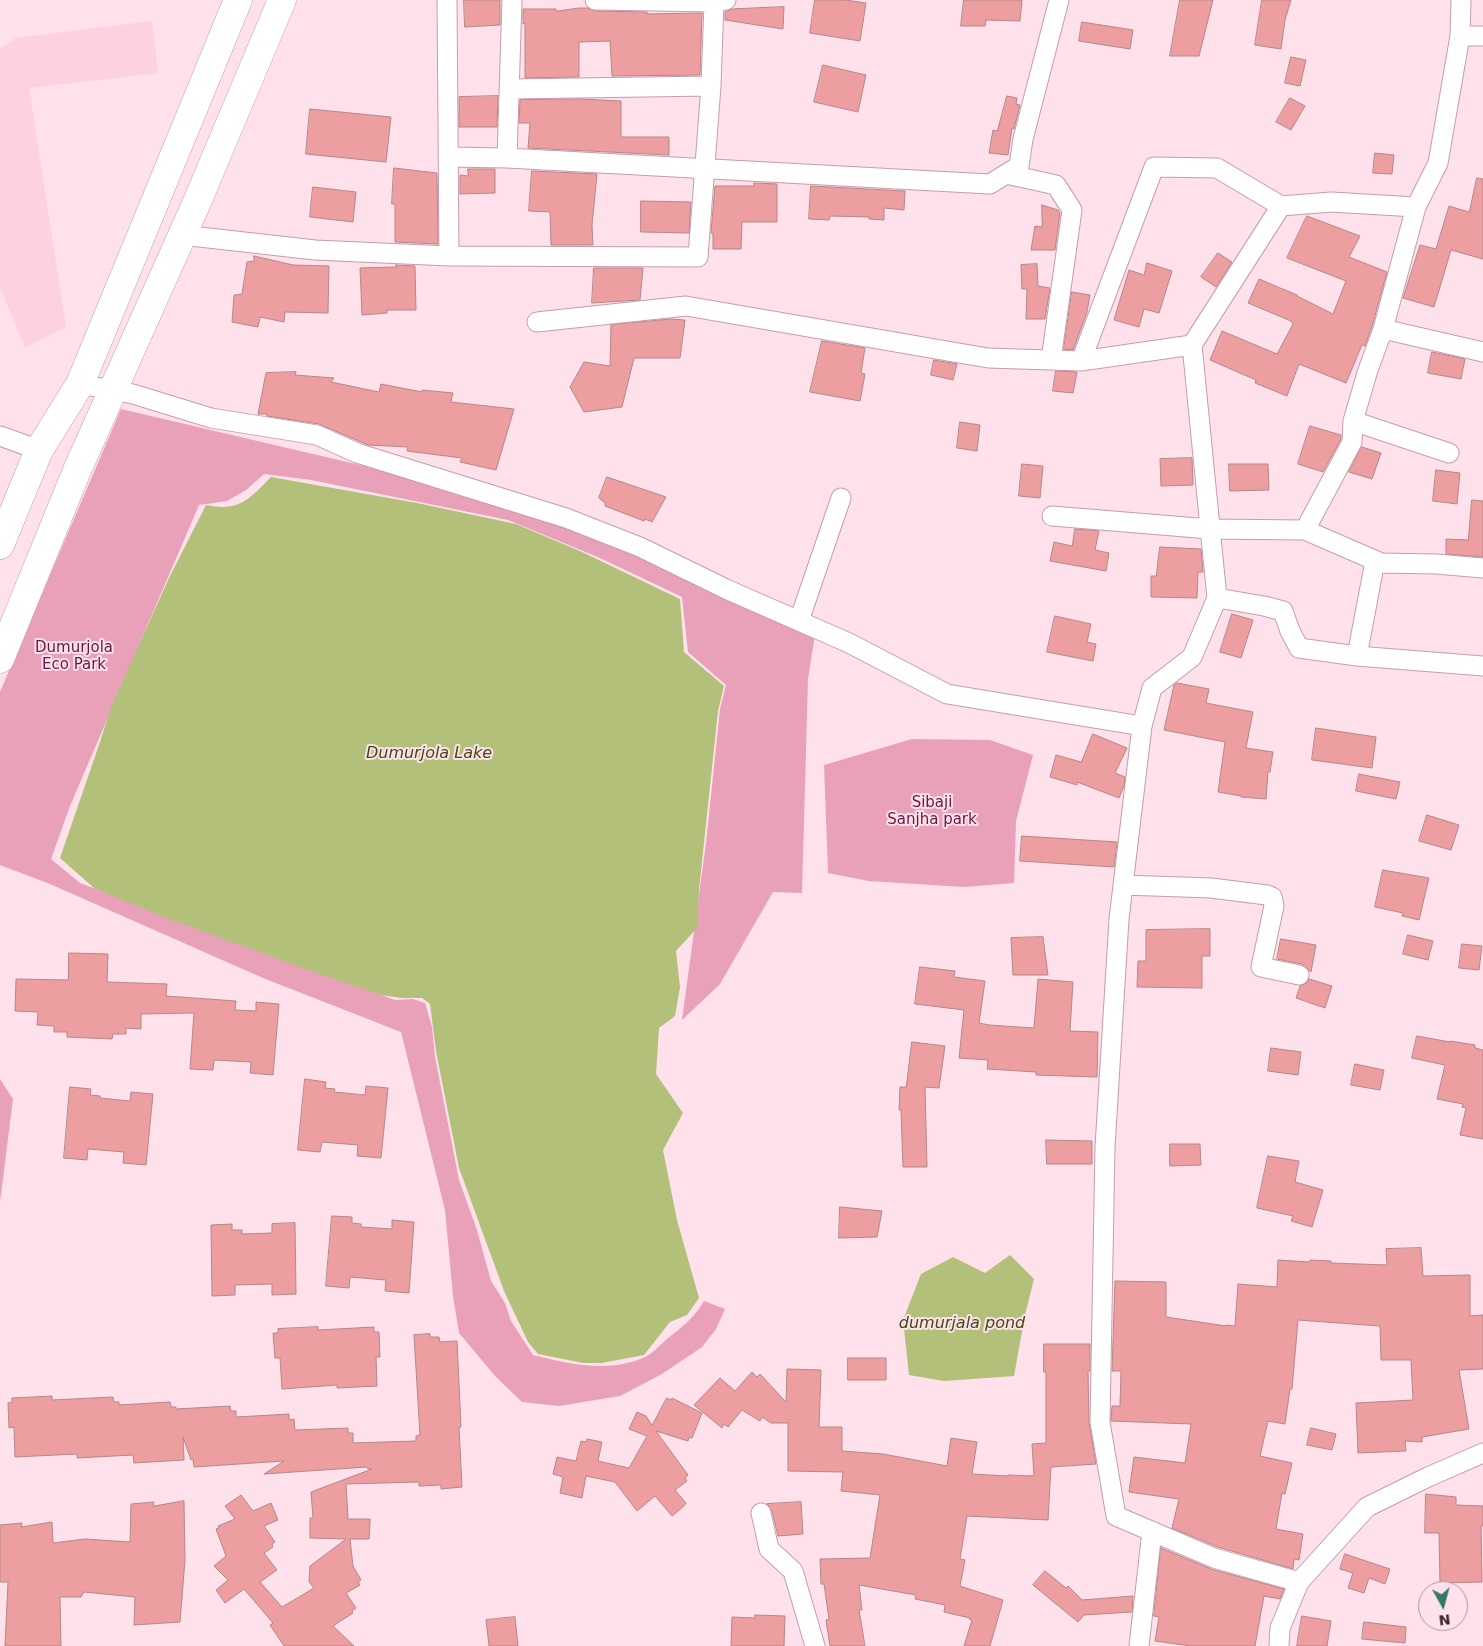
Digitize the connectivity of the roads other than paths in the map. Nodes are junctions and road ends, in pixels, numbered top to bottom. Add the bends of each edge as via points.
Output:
1 (238, 0) edge
2 (282, 0) edge
3 (447, 0) edge
4 (512, 0) edge
5 (595, 0) edge
6 (1059, 0) edge
7 (1461, 0) edge
8 (720, 1) edge
9 (1460, 36) junction
10 (1483, 36) edge
11 (712, 86) junction
12 (510, 89) junction
13 (448, 157) junction
14 (507, 158) junction
15 (705, 169) junction
16 (1006, 174) junction
17 (1281, 206) junction
18 (1416, 208) junction
19 (182, 235) junction
20 (449, 256) junction
21 (537, 322) dead end
22 (1383, 329) junction
23 (1192, 345) junction
24 (1483, 352) edge
25 (1051, 360) junction
26 (1081, 361) junction
27 (80, 384) junction
28 (112, 391) junction
29 (1353, 421) junction
30 (0, 436) edge
31 (39, 450) junction
32 (1449, 453) dead end
33 (841, 498) dead end
34 (1052, 516) dead end
35 (1210, 529) junction
36 (1305, 530) junction
37 (0, 545) edge
38 (1375, 561) junction
39 (1483, 568) edge
40 (1217, 598) junction
41 (799, 621) junction
42 (1357, 656) junction
43 (0, 659) edge
44 (1483, 666) edge
45 (1142, 726) junction
46 (1123, 885) junction
47 (1299, 976) dead end
48 (1483, 1453) edge
49 (762, 1513) dead end
50 (1152, 1531) junction
51 (1299, 1582) junction
52 (815, 1646) edge
53 (1139, 1646) edge
54 (1279, 1646) edge

1 - 27 main road
2 - 19 main road
3 - 13 street
4 - 12 street
5 - 8 street
6 - 16 street via 1018,166
7 - 9 street
8 - 11 street
9 - 10 street
9 - 18 street via 1438,163
11 - 12 street
11 - 15 street
12 - 14 street
13 - 14 street
13 - 20 street
14 - 15 street
15 - 16 street via 990,184
15 - 20 street via 698,257
16 - 25 street via 1056,185 1072,210
17 - 18 street via 1331,202
17 - 23 street
17 - 26 street via 1217,168 1154,167
18 - 22 street
19 - 20 street via 315,250
19 - 28 main road
21 - 25 street via 686,306 988,358
22 - 24 street
22 - 29 street
23 - 26 street
23 - 35 street
25 - 26 street
27 - 28 street
27 - 31 main road
28 - 41 street via 133,394 211,418 317,435 357,453 566,518
28 - 43 main road
29 - 32 street
29 - 36 street via 1352,442
30 - 31 street
31 - 37 main road
33 - 41 street
34 - 35 street
35 - 36 street
35 - 40 street
36 - 38 street
38 - 39 street
38 - 42 street
40 - 42 street via 1283,611 1299,648
40 - 45 street via 1192,656 1152,688
41 - 45 street via 947,694
42 - 44 street
45 - 46 street
46 - 47 street via 1211,888 1272,897 1274,906 1261,967
46 - 50 street via 1105,1147 1100,1422 1116,1516
48 - 51 street via 1367,1507
49 - 52 street via 769,1549 793,1570
50 - 51 street via 1214,1558
50 - 53 street
51 - 54 street via 1280,1628

